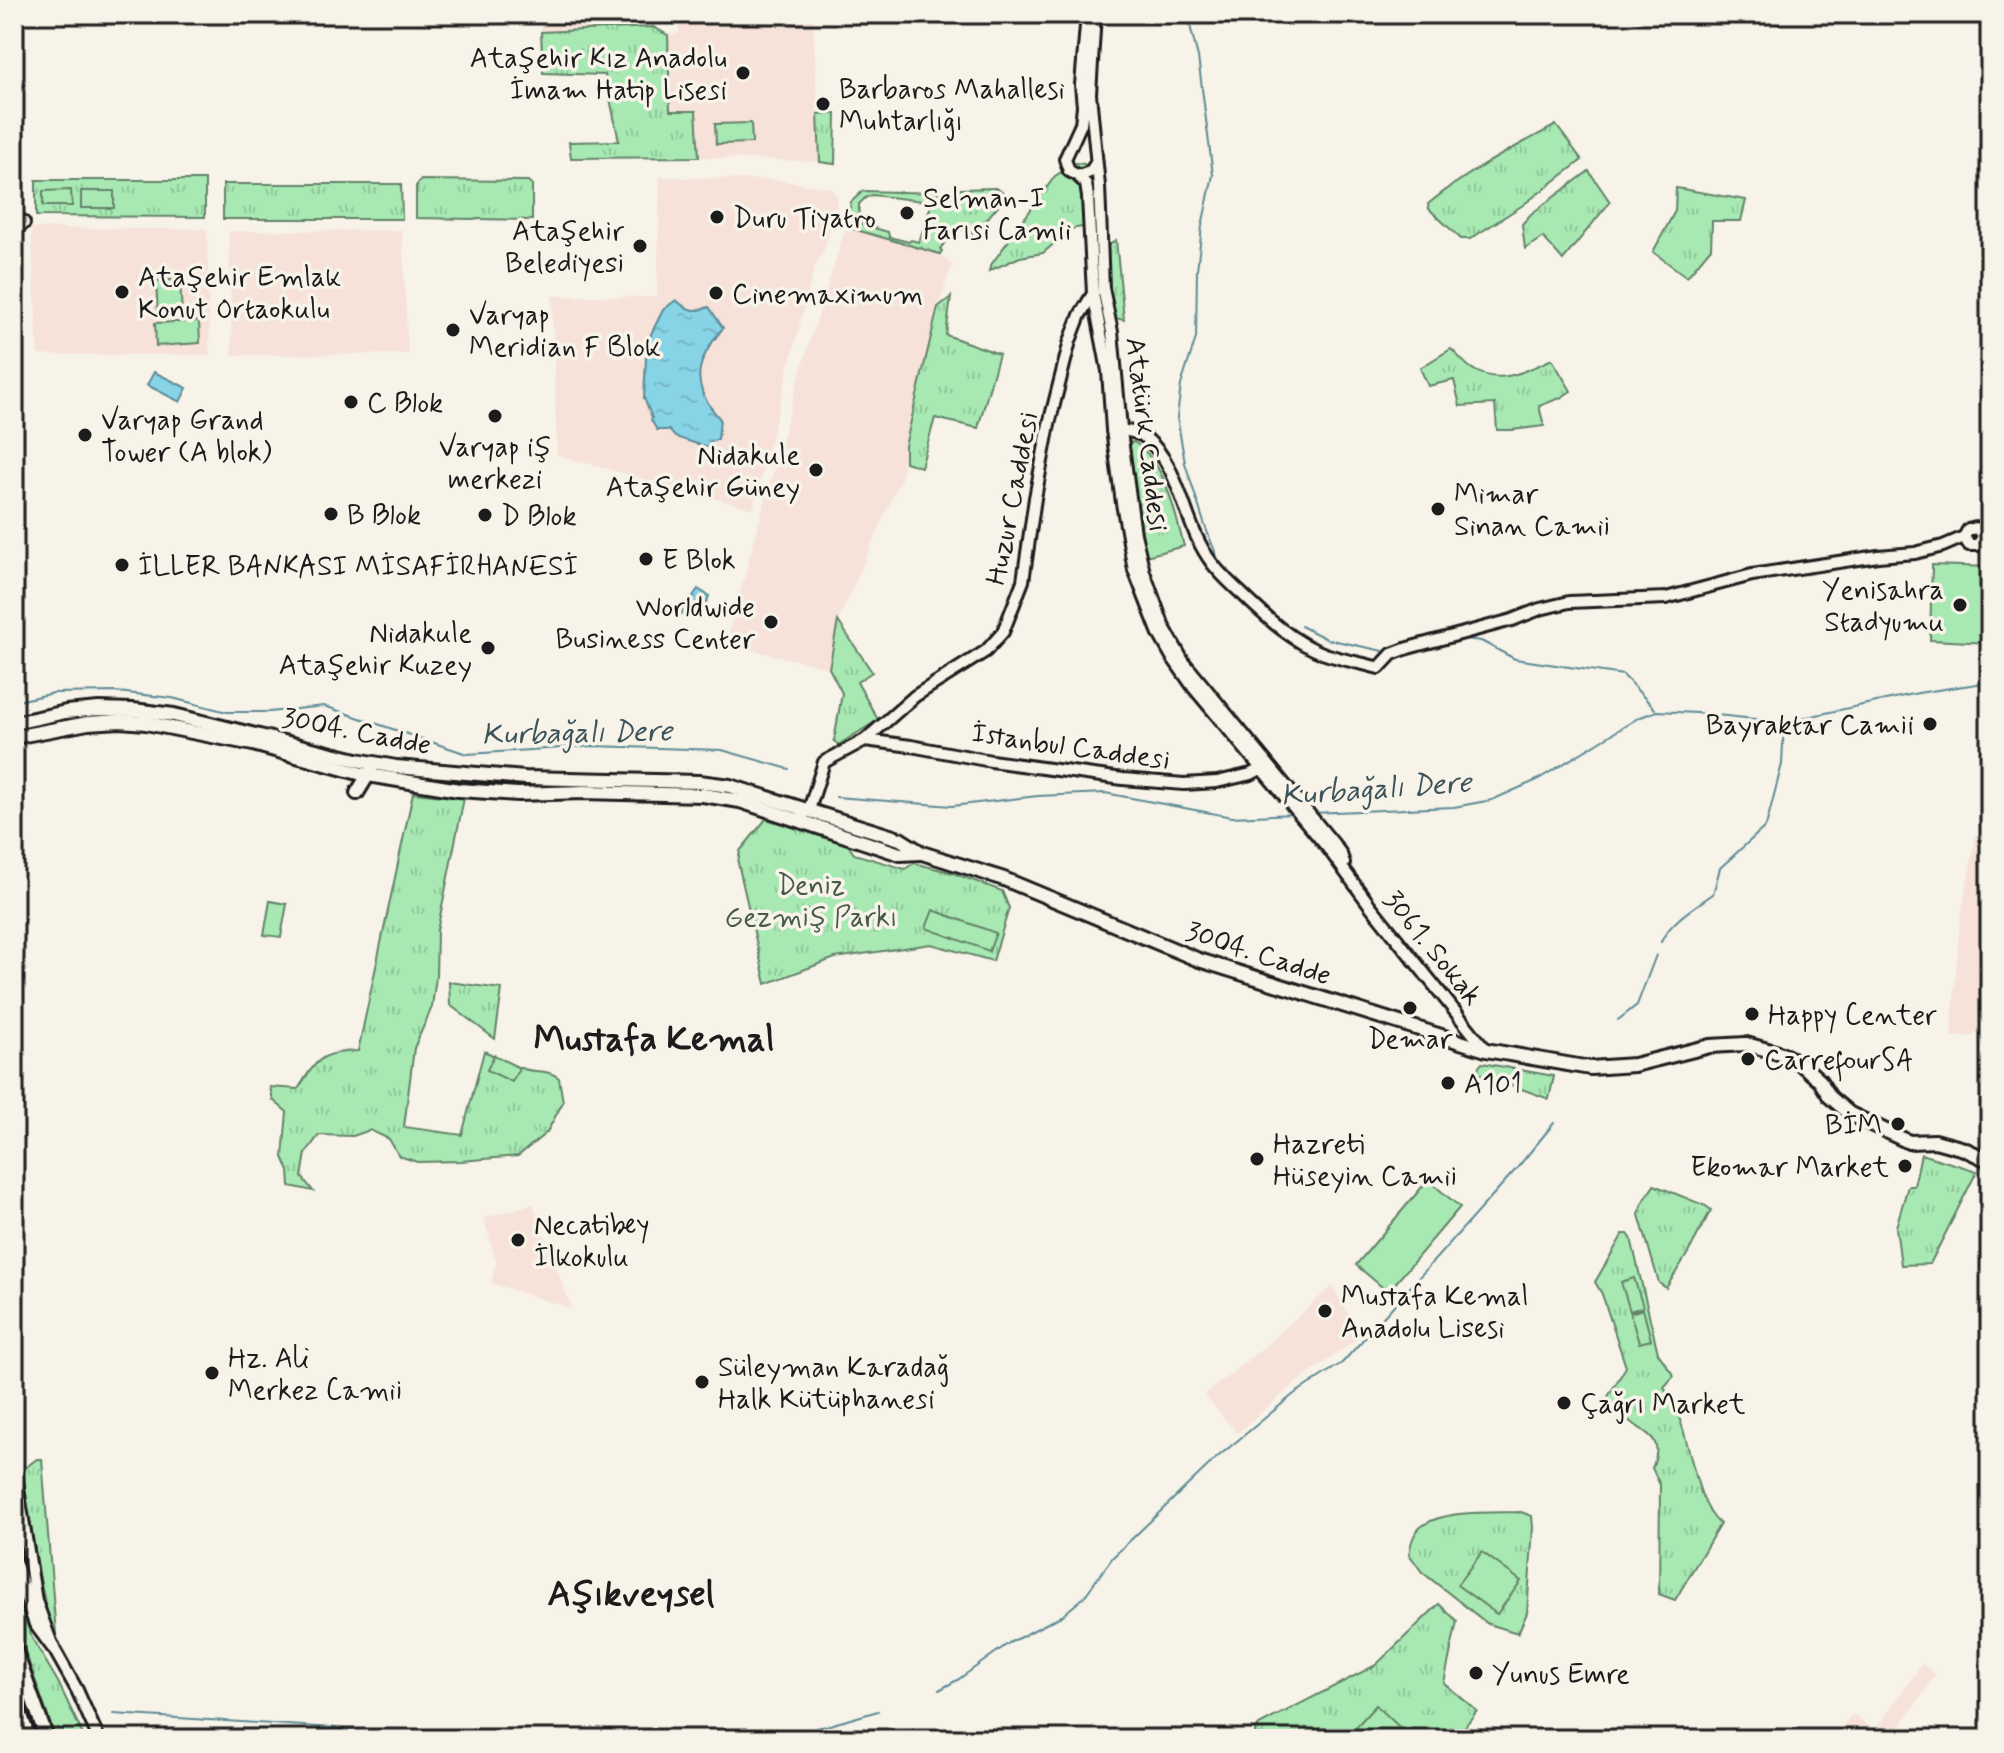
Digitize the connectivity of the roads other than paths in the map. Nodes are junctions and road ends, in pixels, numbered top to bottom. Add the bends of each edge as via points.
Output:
1 (1087, 14) edge
2 (1095, 14) edge
3 (14, 109) edge
4 (14, 122) edge
5 (1068, 151) junction
6 (1096, 161) junction
7 (1077, 175) junction
8 (1098, 290) junction
9 (1117, 430) junction
10 (1986, 538) edge
11 (14, 723) edge
12 (14, 737) edge
13 (865, 740) junction
14 (1265, 766) junction
15 (340, 769) junction
16 (374, 773) junction
17 (809, 810) junction
18 (1304, 813) joint
19 (797, 820) junction
20 (922, 853) junction
21 (1486, 1050) junction
22 (1990, 1161) edge
23 (14, 1463) edge
24 (14, 1562) edge
25 (14, 1647) edge
26 (53, 1647) junction
27 (14, 1695) edge
28 (29, 1739) edge
29 (47, 1739) edge
30 (99, 1739) edge

1 - 5 main road via 1081,124
2 - 6 main road, Atatürk Caddesi via 1090,94
3 - 4 main road
5 - 6 main road via 1076,144 1087,145
5 - 7 main road via 1066,167
6 - 7 main road via 1090,172
6 - 8 main road, Atatürk Caddesi
7 - 8 main road, Atatürk Caddesi via 1086,184
8 - 9 main road, Atatürk Caddesi
8 - 13 main road, Huzur Caddesi via 1070,341 1049,424 1023,581 1003,632 986,651 915,696
9 - 10 main road via 1146,438 1163,459 1211,562 1273,624 1324,653 1379,668 1392,654 1408,648 1569,602 1666,598 1752,575 1915,553 1964,537 1972,528
9 - 14 main road, Atatürk Caddesi via 1122,503 1159,634 1172,657
11 - 16 main road, 3004. Cadde via 99,709 174,715 357,760
12 - 15 main road, 3004. Cadde via 88,723 146,723 253,744
13 - 14 main road, İstanbul Caddesi via 1184,784 1217,782
13 - 17 main road, Huzur Caddesi via 824,762
14 - 18 main road, Atatürk Caddesi
15 - 16 main road, 3004. Cadde
15 - 16 main road via 355,781 357,793 374,782
16 - 17 main road, 3004. Cadde via 387,759 436,766 443,772 699,782
16 - 19 main road, 3004. Cadde via 459,790 518,794 703,795
17 - 19 main road
17 - 20 main road, 3004. Cadde via 900,839
18 - 21 main road, 3061. Sokak
19 - 20 main road, 3004. Cadde via 900,854
20 - 21 main road, 3004. Cadde via 1004,879 1199,960
21 - 22 main road, 3004. Cadde via 1590,1068 1746,1044 1800,1063 1850,1114 1878,1129 1909,1142 1935,1141 1964,1149
23 - 26 main road via 36,1601
24 - 26 main road via 36,1624
25 - 29 main road
26 - 30 main road
27 - 28 main road

